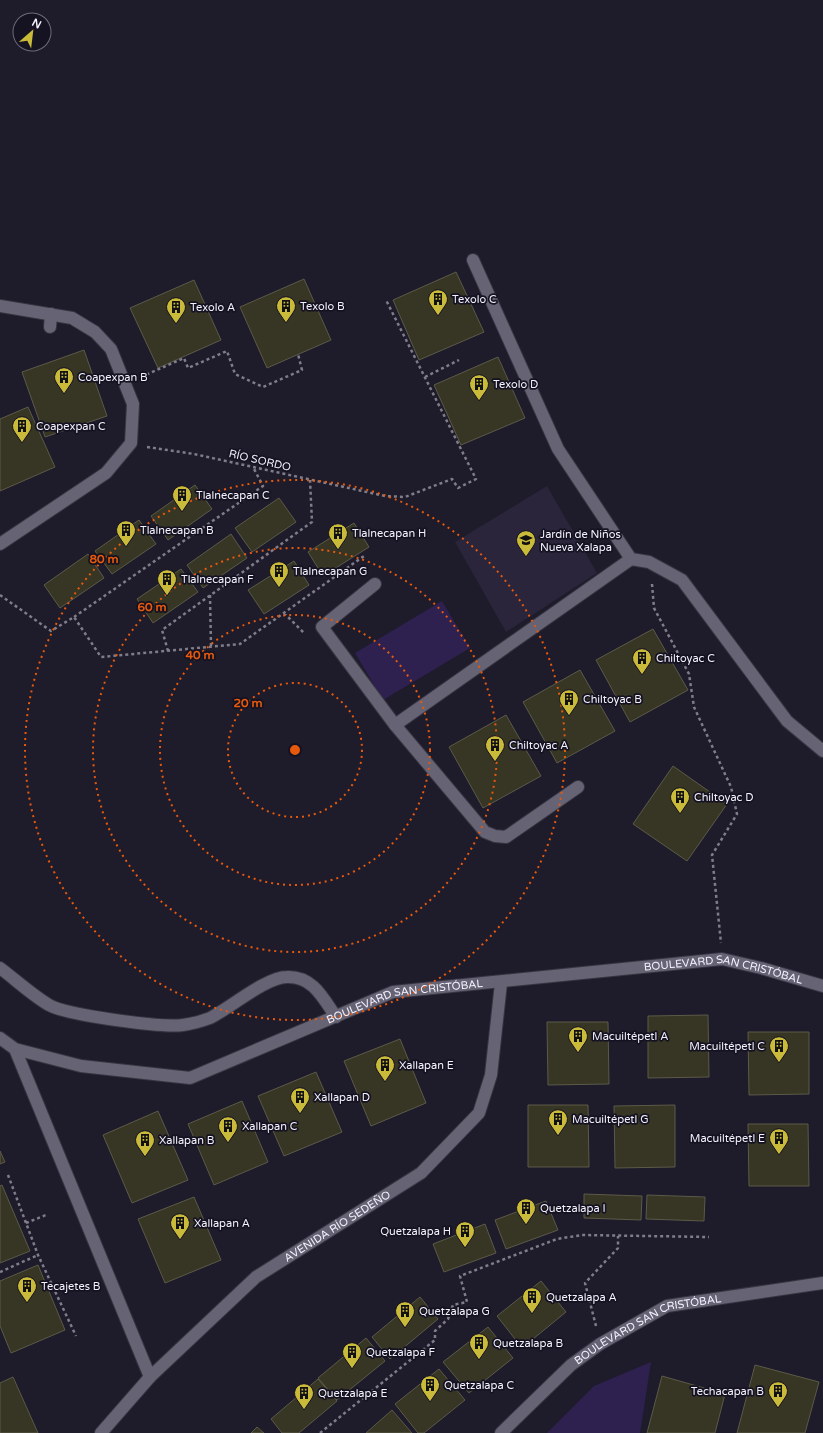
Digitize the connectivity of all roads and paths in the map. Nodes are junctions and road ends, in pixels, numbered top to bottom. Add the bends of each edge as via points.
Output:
1 (473, 260) dead end
2 (386, 300) dead end
3 (0, 306) edge
4 (51, 314) junction
5 (50, 327) dead end
6 (298, 354) dead end
7 (459, 360) dead end
8 (425, 377) junction
9 (125, 384) junction
10 (131, 443) junction
11 (253, 467) junction
12 (310, 480) junction
13 (0, 544) edge
14 (364, 556) dead end
15 (631, 559) junction
16 (649, 562) junction
17 (375, 584) dead end
18 (0, 595) edge
19 (210, 595) junction
20 (284, 613) junction
21 (74, 617) junction
22 (322, 627) junction
23 (212, 646) junction
24 (168, 651) junction
25 (395, 725) junction
26 (823, 751) edge
27 (578, 787) dead end
28 (722, 959) junction
29 (0, 968) edge
30 (501, 983) junction
31 (823, 986) edge
32 (336, 1017) junction
33 (0, 1038) edge
34 (15, 1049) junction
35 (8, 1175) dead end
36 (46, 1215) dead end
37 (26, 1223) junction
38 (618, 1236) junction
39 (709, 1237) dead end
40 (38, 1255) junction
41 (0, 1272) edge
42 (823, 1283) edge
43 (76, 1336) dead end
44 (600, 1344) junction
45 (150, 1377) junction
46 (101, 1433) edge
47 (320, 1433) edge
48 (501, 1433) edge

1 - 15 street via 558,450
2 - 8 path
3 - 4 street
4 - 5 street
4 - 9 street via 72,318 95,332 111,349
6 - 9 path via 302,370 263,387 235,374 227,351 188,368 184,358
7 - 8 path
8 - 12 path, RÍO SORDO via 476,479 458,488 452,479 405,497 385,496
9 - 10 street via 133,404
10 - 11 path, RÍO SORDO
10 - 13 street via 106,473
11 - 12 path, RÍO SORDO
11 - 21 path via 262,486
12 - 19 path via 312,522
14 - 20 path
15 - 16 street
15 - 25 street
16 - 26 street via 682,580 787,721
16 - 28 path via 654,608 689,674 694,707 731,787 737,814 712,855
17 - 22 street
18 - 21 path via 51,631
19 - 23 path
19 - 24 path via 162,630
20 - 22 path via 309,638
20 - 23 path via 240,644
21 - 24 path via 101,657
22 - 25 street
23 - 24 path
25 - 27 street via 485,832 495,836 506,837
28 - 30 street, BOULEVARD SAN CRISTÓBAL
28 - 31 street, BOULEVARD SAN CRISTÓBAL
29 - 32 street via 49,1005 67,1011 140,1023 183,1025 208,1018 271,981 286,977 301,978 315,986
30 - 32 street, BOULEVARD SAN CRISTÓBAL via 393,992
30 - 45 street, AVENIDA RÍO SEDEÑO via 491,1075 479,1113 421,1173 256,1276
32 - 34 street, BOULEVARD SAN CRISTÓBAL via 190,1078 81,1066
33 - 34 street, BOULEVARD SAN CRISTÓBAL
34 - 45 street
35 - 37 path
36 - 37 path
37 - 40 path
38 - 39 path
38 - 44 path via 618,1248 586,1283
38 - 47 path via 582,1235 557,1239 460,1276 467,1302 453,1305 448,1319 435,1331 435,1340
40 - 41 path
40 - 43 path
42 - 44 street, BOULEVARD SAN CRISTÓBAL via 667,1306
44 - 48 street, BOULEVARD SAN CRISTÓBAL via 571,1365
45 - 46 street, AVENIDA RÍO SEDEÑO

